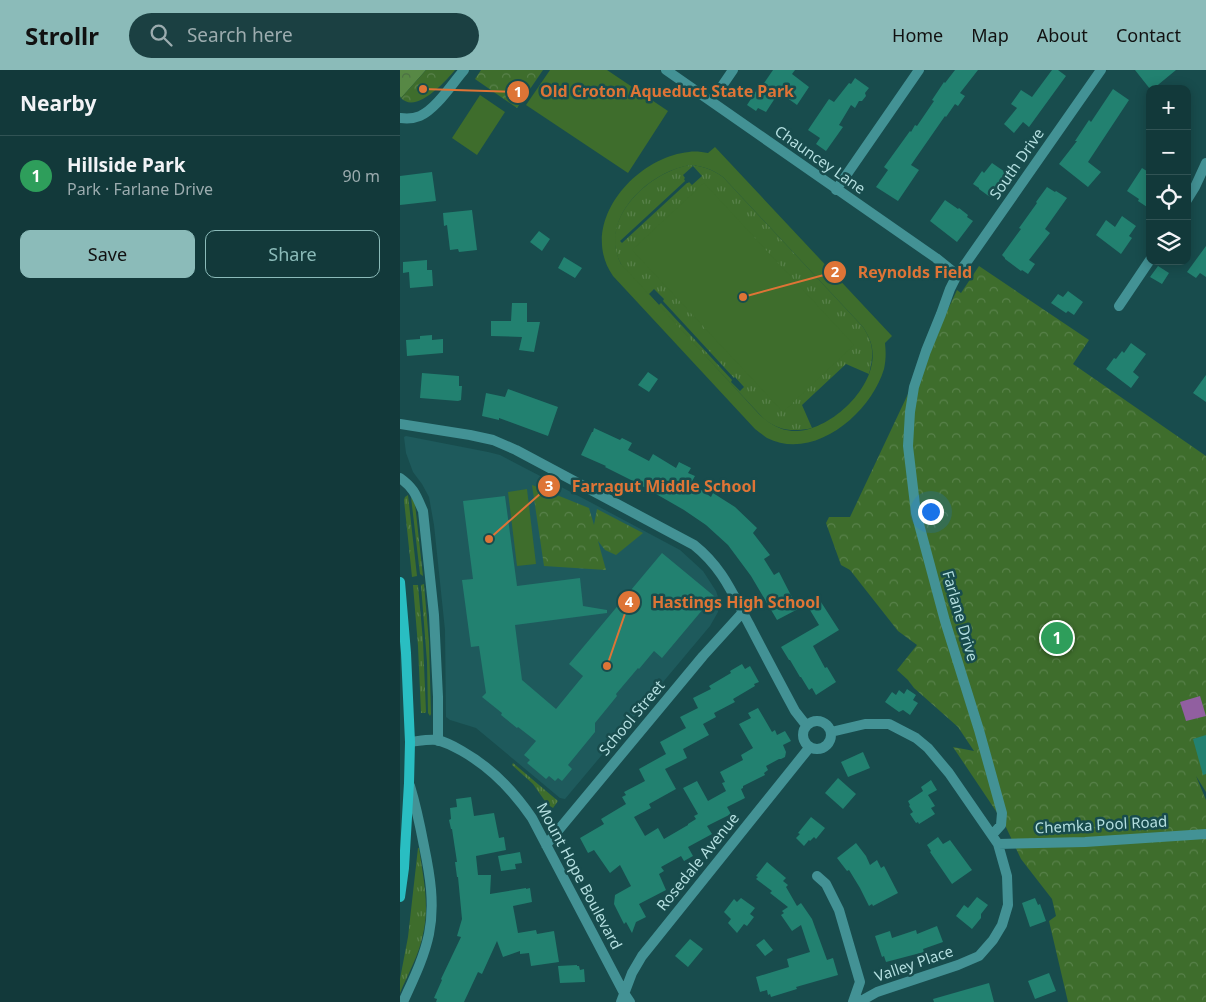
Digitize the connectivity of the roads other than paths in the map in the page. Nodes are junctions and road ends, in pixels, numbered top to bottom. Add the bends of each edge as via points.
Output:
1 (464, 70) edge
2 (666, 70) edge
3 (733, 70) edge
4 (919, 70) edge
5 (1101, 70) edge
6 (722, 86) dead end
7 (400, 118) edge
8 (1206, 163) edge
9 (836, 190) junction
10 (1191, 194) edge
11 (1147, 265) edge
12 (957, 275) junction
13 (1119, 306) dead end
14 (400, 424) edge
15 (400, 478) edge
16 (400, 582) edge
17 (742, 612) junction
18 (806, 725) junction
19 (831, 732) junction
20 (438, 741) junction
21 (410, 742) junction
22 (809, 748) junction
23 (409, 783) junction
24 (1206, 834) edge
25 (995, 839) junction
26 (546, 844) junction
27 (818, 876) dead end
28 (400, 897) edge
29 (623, 997) edge
30 (403, 1002) edge
31 (630, 1002) edge
32 (853, 1002) edge
33 (859, 1002) edge

1 - 7 street via 426,113 410,119
2 - 9 street, Chauncey Lane
3 - 6 street
4 - 9 street
5 - 12 street, South Drive
8 - 10 street
9 - 12 street, Chauncey Lane
11 - 13 street
12 - 25 street, Farlane Drive via 914,387 908,446 916,513 1002,813
14 - 17 street via 493,440 684,538 716,566
15 - 20 street via 417,496 423,511 434,615
16 - 21 main road
17 - 18 street via 795,711
17 - 26 street, School Street
18 - 19 street via 819,721 828,725
18 - 22 street via 803,737
19 - 22 street via 830,742 823,748
19 - 25 street via 864,724 888,724 916,738 949,774
20 - 21 street, Mount Hope Boulevard
20 - 26 street, Mount Hope Boulevard via 478,760 502,780 522,803
21 - 23 main road
22 - 29 street, Rosedale Avenue via 642,956
23 - 28 main road
23 - 30 street via 430,876 432,916 421,962
24 - 25 street, Chemka Pool Road via 1085,842
25 - 33 street, Valley Place via 1007,876 1008,905 993,940 979,956 876,992
26 - 29 street, Mount Hope Boulevard
27 - 32 street via 826,884 839,910 860,982
29 - 31 street, Mount Hope Boulevard

